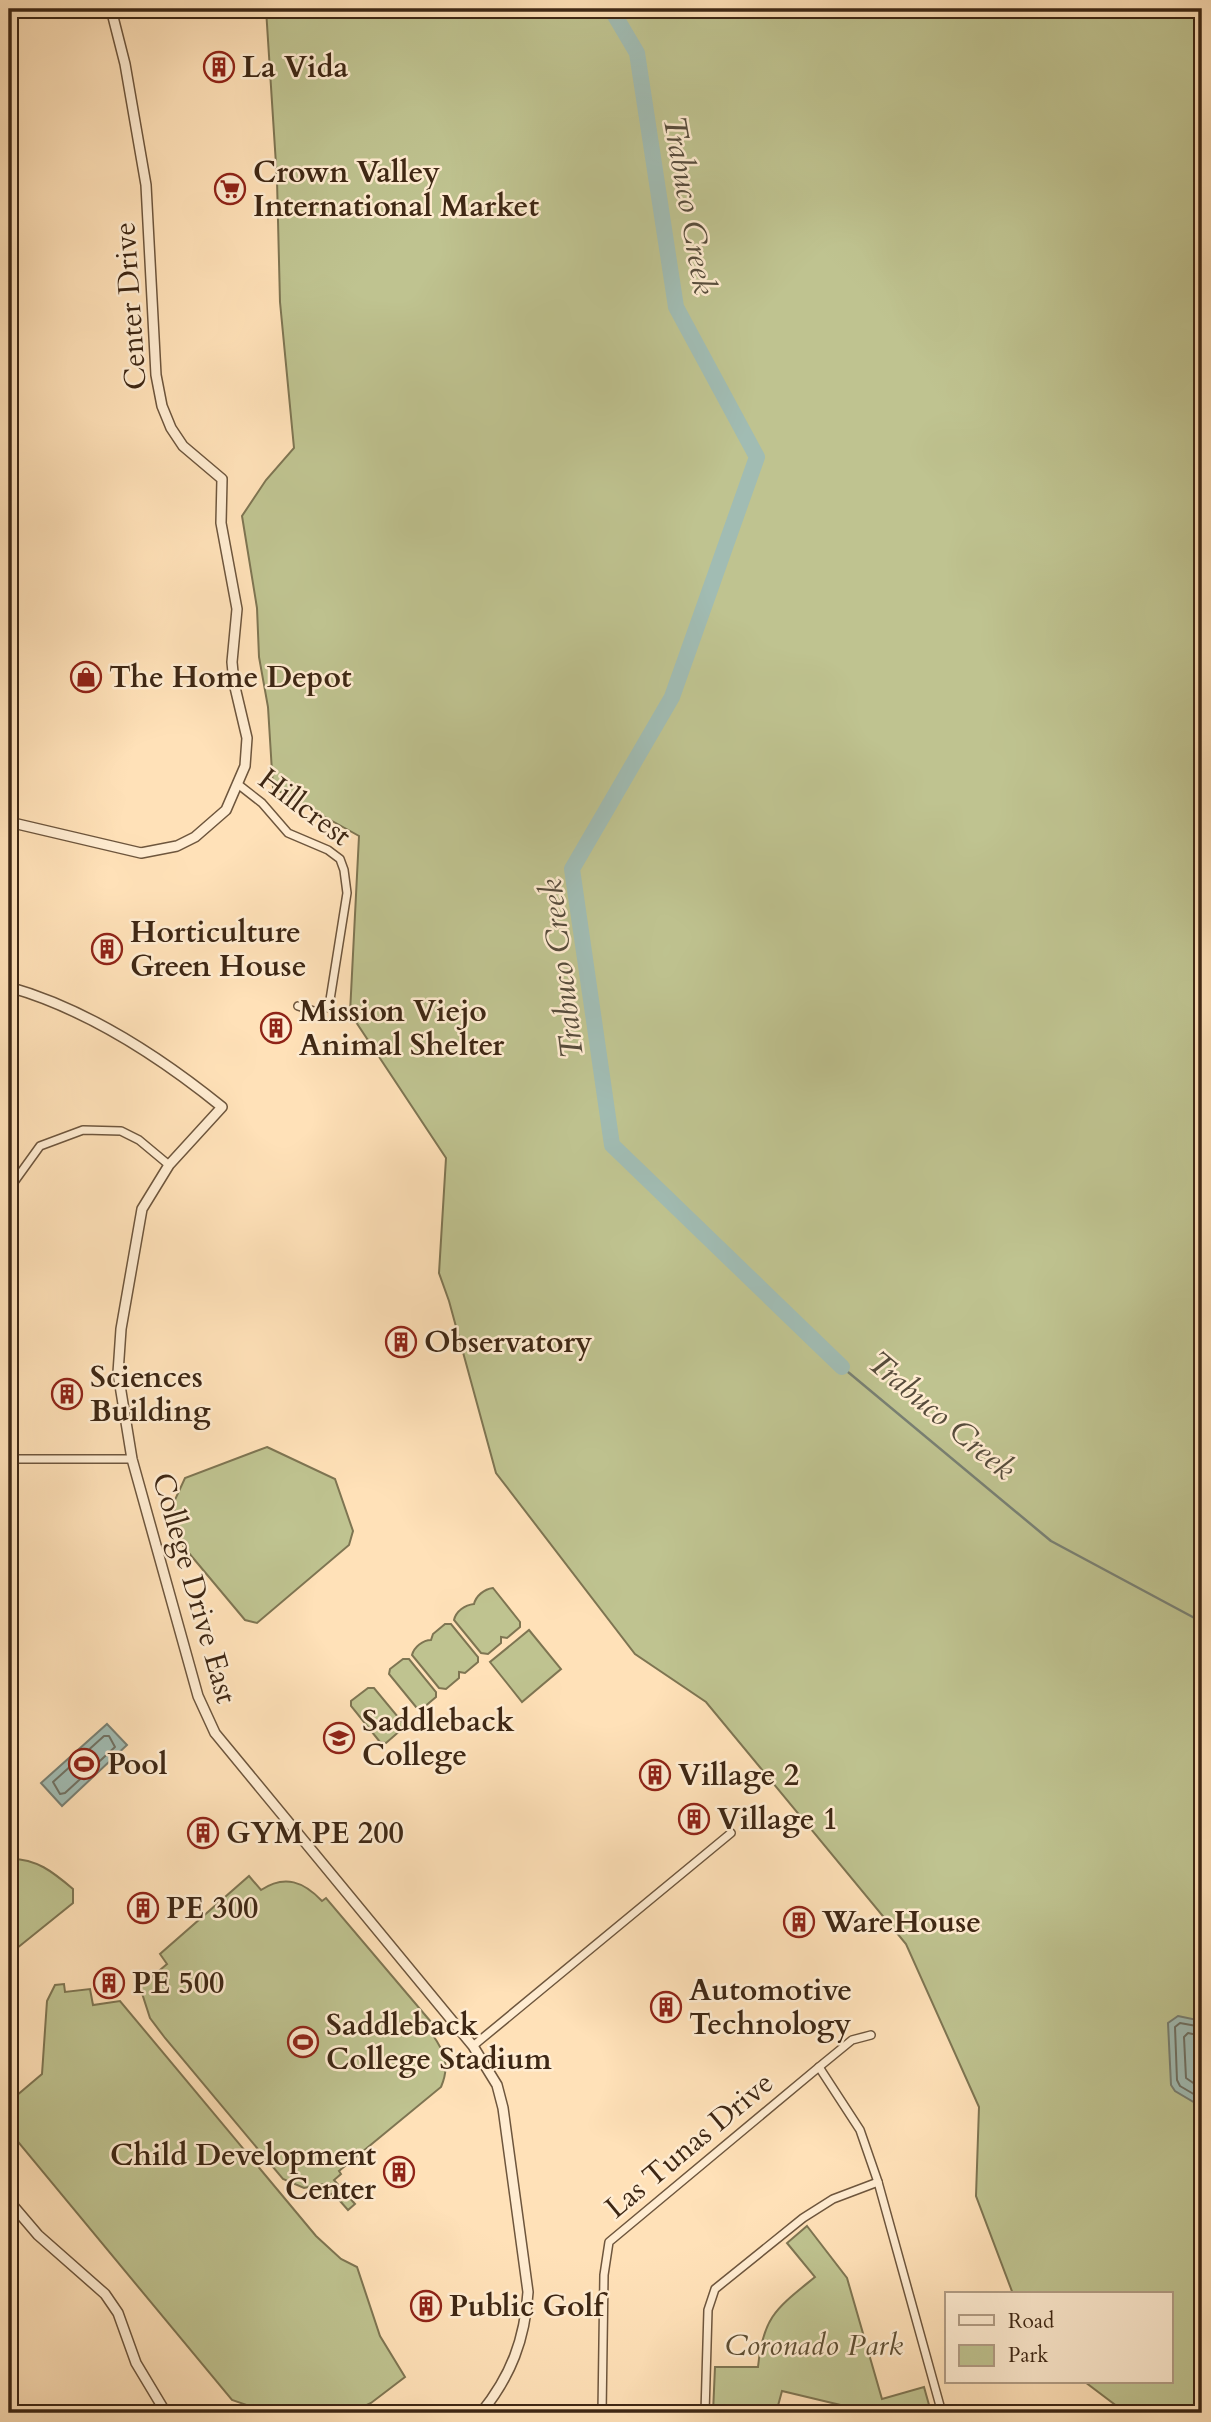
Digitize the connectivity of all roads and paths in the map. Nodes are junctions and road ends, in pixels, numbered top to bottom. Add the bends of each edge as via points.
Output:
1 (111, 9) edge
2 (239, 785) junction
3 (9, 822) edge
4 (9, 987) edge
5 (298, 1006) dead end
6 (169, 1165) junction
7 (9, 1189) edge
8 (9, 1459) edge
9 (132, 1459) junction
10 (731, 1833) dead end
11 (871, 2035) dead end
12 (473, 2046) junction
13 (818, 2067) junction
14 (878, 2182) junction
15 (9, 2201) edge
16 (166, 2413) edge
17 (481, 2413) edge
18 (602, 2413) edge
19 (705, 2413) edge
20 (943, 2413) edge

1 - 2 street, Center Drive via 146,185 156,375 162,406 183,446 222,479 224,550 237,609 234,683 247,738
2 - 3 street, Hillcrest via 226,810 211,825 195,837 159,850 124,850
2 - 5 street, Hillcrest via 288,833 328,850 340,859 344,870 347,893 329,1006 317,1012
4 - 6 street, College Drive East via 88,1018 187,1079 222,1107
6 - 7 street via 121,1131 83,1130 40,1146
6 - 9 street, College Drive East via 142,1209 121,1329 120,1401
8 - 9 street
9 - 12 street, College Drive East via 198,1696 215,1732
10 - 12 street
11 - 13 street, Las Tunas Drive via 852,2040
12 - 17 street, College Drive East via 497,2085 503,2108 528,2292 519,2351 501,2389
13 - 14 street via 860,2130
13 - 18 street, Las Tunas Drive via 609,2242 604,2275
14 - 19 street via 833,2199 803,2218 716,2290 708,2310
14 - 20 street
15 - 16 street via 38,2235 105,2294 118,2313 136,2363

